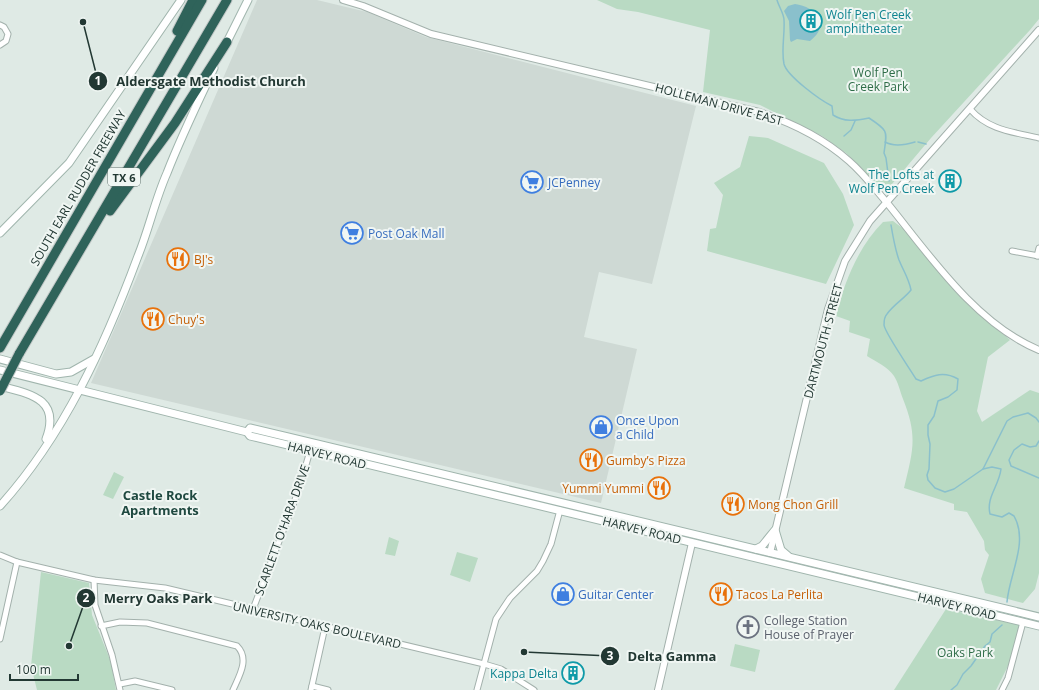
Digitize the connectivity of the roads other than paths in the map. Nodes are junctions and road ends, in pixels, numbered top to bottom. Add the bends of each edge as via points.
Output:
1 (181, 0) edge
2 (193, 0) edge
3 (202, 0) edge
4 (227, 0) edge
5 (248, 0) edge
6 (343, 0) edge
7 (0, 25) edge
8 (1039, 30) edge
9 (227, 42) junction
10 (0, 46) edge
11 (156, 78) junction
12 (970, 109) junction
13 (1039, 138) edge
14 (886, 202) junction
15 (0, 233) edge
16 (84, 246) junction
17 (1039, 248) edge
18 (1012, 251) dead end
19 (1038, 256) edge
20 (0, 348) edge
21 (1039, 350) edge
22 (95, 358) junction
23 (0, 359) edge
24 (0, 370) edge
25 (0, 386) edge
26 (79, 389) junction
27 (0, 391) edge
28 (247, 432) junction
29 (332, 447) junction
30 (42, 451) junction
31 (310, 451) junction
32 (418, 468) junction
33 (418, 477) junction
34 (521, 492) junction
35 (491, 494) junction
36 (0, 506) edge
37 (587, 508) junction
38 (560, 510) junction
39 (676, 530) junction
40 (775, 530) junction
41 (718, 540) junction
42 (692, 542) junction
43 (756, 549) junction
44 (770, 553) junction
45 (0, 555) edge
46 (748, 555) junction
47 (790, 557) junction
48 (18, 562) junction
49 (787, 565) junction
50 (94, 580) junction
51 (887, 580) junction
52 (856, 581) junction
53 (970, 600) junction
54 (940, 602) junction
55 (253, 609) junction
56 (1039, 617) edge
57 (1023, 622) junction
58 (101, 626) junction
59 (1039, 626) edge
60 (325, 627) junction
61 (0, 639) edge
62 (484, 664) junction
63 (120, 684) junction
64 (311, 688) edge
65 (120, 690) edge
66 (172, 690) edge
67 (233, 690) edge
68 (328, 690) edge
69 (477, 690) edge
70 (534, 690) edge
71 (658, 690) edge
72 (1002, 690) edge

1 - 15 main road via 69,163
2 - 11 highway via 165,54
3 - 11 highway, SOUTH EARL RUDDER FREEWAY / TX 6
4 - 16 highway, TX 6
5 - 9 main road
6 - 14 street, HOLLEMAN DRIVE EAST via 431,34 774,117 833,147 861,173
7 - 10 street via 8,34 6,41
8 - 12 street, DARTMOUTH STREET
9 - 16 highway via 175,123
9 - 22 main road via 166,174 131,276
11 - 20 highway, SOUTH EARL RUDDER FREEWAY / TX 6
12 - 13 street via 978,119 994,128
12 - 14 street, DARTMOUTH STREET
14 - 21 street, HOLLEMAN DRIVE EAST via 975,307 999,328
14 - 40 street, DARTMOUTH STREET via 870,221 845,261 830,303
16 - 27 highway, TX 6, bridge via 19,354
17 - 19 street
18 - 19 street
22 - 23 main road via 71,372 56,374
22 - 26 main road
24 - 26 main road, HARVEY ROAD
25 - 30 main road via 40,398 48,408 50,430
26 - 28 main road, HARVEY ROAD
26 - 30 main road
28 - 29 main road, HARVEY ROAD via 250,428
28 - 31 main road, HARVEY ROAD via 250,436
29 - 31 main road via 327,451 312,447
29 - 32 main road, HARVEY ROAD
30 - 36 main road
31 - 33 main road, HARVEY ROAD
31 - 55 street, SCARLETT O'HARA DRIVE via 298,492
32 - 33 main road
32 - 34 main road, HARVEY ROAD
33 - 35 main road, HARVEY ROAD
34 - 35 main road via 517,496 498,491
34 - 37 main road, HARVEY ROAD
35 - 38 main road, HARVEY ROAD
37 - 38 main road via 581,511 562,507
37 - 39 main road, HARVEY ROAD
38 - 42 main road, HARVEY ROAD
38 - 62 street via 551,544 543,562 508,600 496,619
39 - 41 main road, HARVEY ROAD
39 - 42 main road
40 - 43 main road via 762,546
40 - 44 street, DARTMOUTH STREET
40 - 47 main road via 781,550
41 - 42 main road via 709,542 697,539
41 - 43 main road, HARVEY ROAD
42 - 46 main road, HARVEY ROAD
42 - 71 street
43 - 44 main road, HARVEY ROAD
44 - 46 main road via 766,555 754,552
44 - 47 main road, HARVEY ROAD
44 - 49 main road
45 - 48 street, UNIVERSITY OAKS BOULEVARD
46 - 49 main road, HARVEY ROAD
47 - 51 main road, HARVEY ROAD
48 - 50 street, UNIVERSITY OAKS BOULEVARD
48 - 61 street
49 - 52 main road, HARVEY ROAD
50 - 55 street, UNIVERSITY OAKS BOULEVARD via 165,588
50 - 58 street via 94,604
51 - 52 main road via 881,583 859,578
51 - 53 main road, HARVEY ROAD
52 - 54 main road, HARVEY ROAD
53 - 54 main road via 968,604 949,600
53 - 56 main road, HARVEY ROAD
54 - 57 main road, HARVEY ROAD
55 - 60 street, UNIVERSITY OAKS BOULEVARD
57 - 59 main road, HARVEY ROAD
57 - 72 street via 1008,678
58 - 63 street
58 - 67 street via 120,622 147,623 237,646 244,660
60 - 62 street, UNIVERSITY OAKS BOULEVARD
60 - 64 street
62 - 69 street
62 - 70 street, UNIVERSITY OAKS BOULEVARD via 501,669
63 - 65 street
63 - 66 street via 135,681
64 - 68 street

